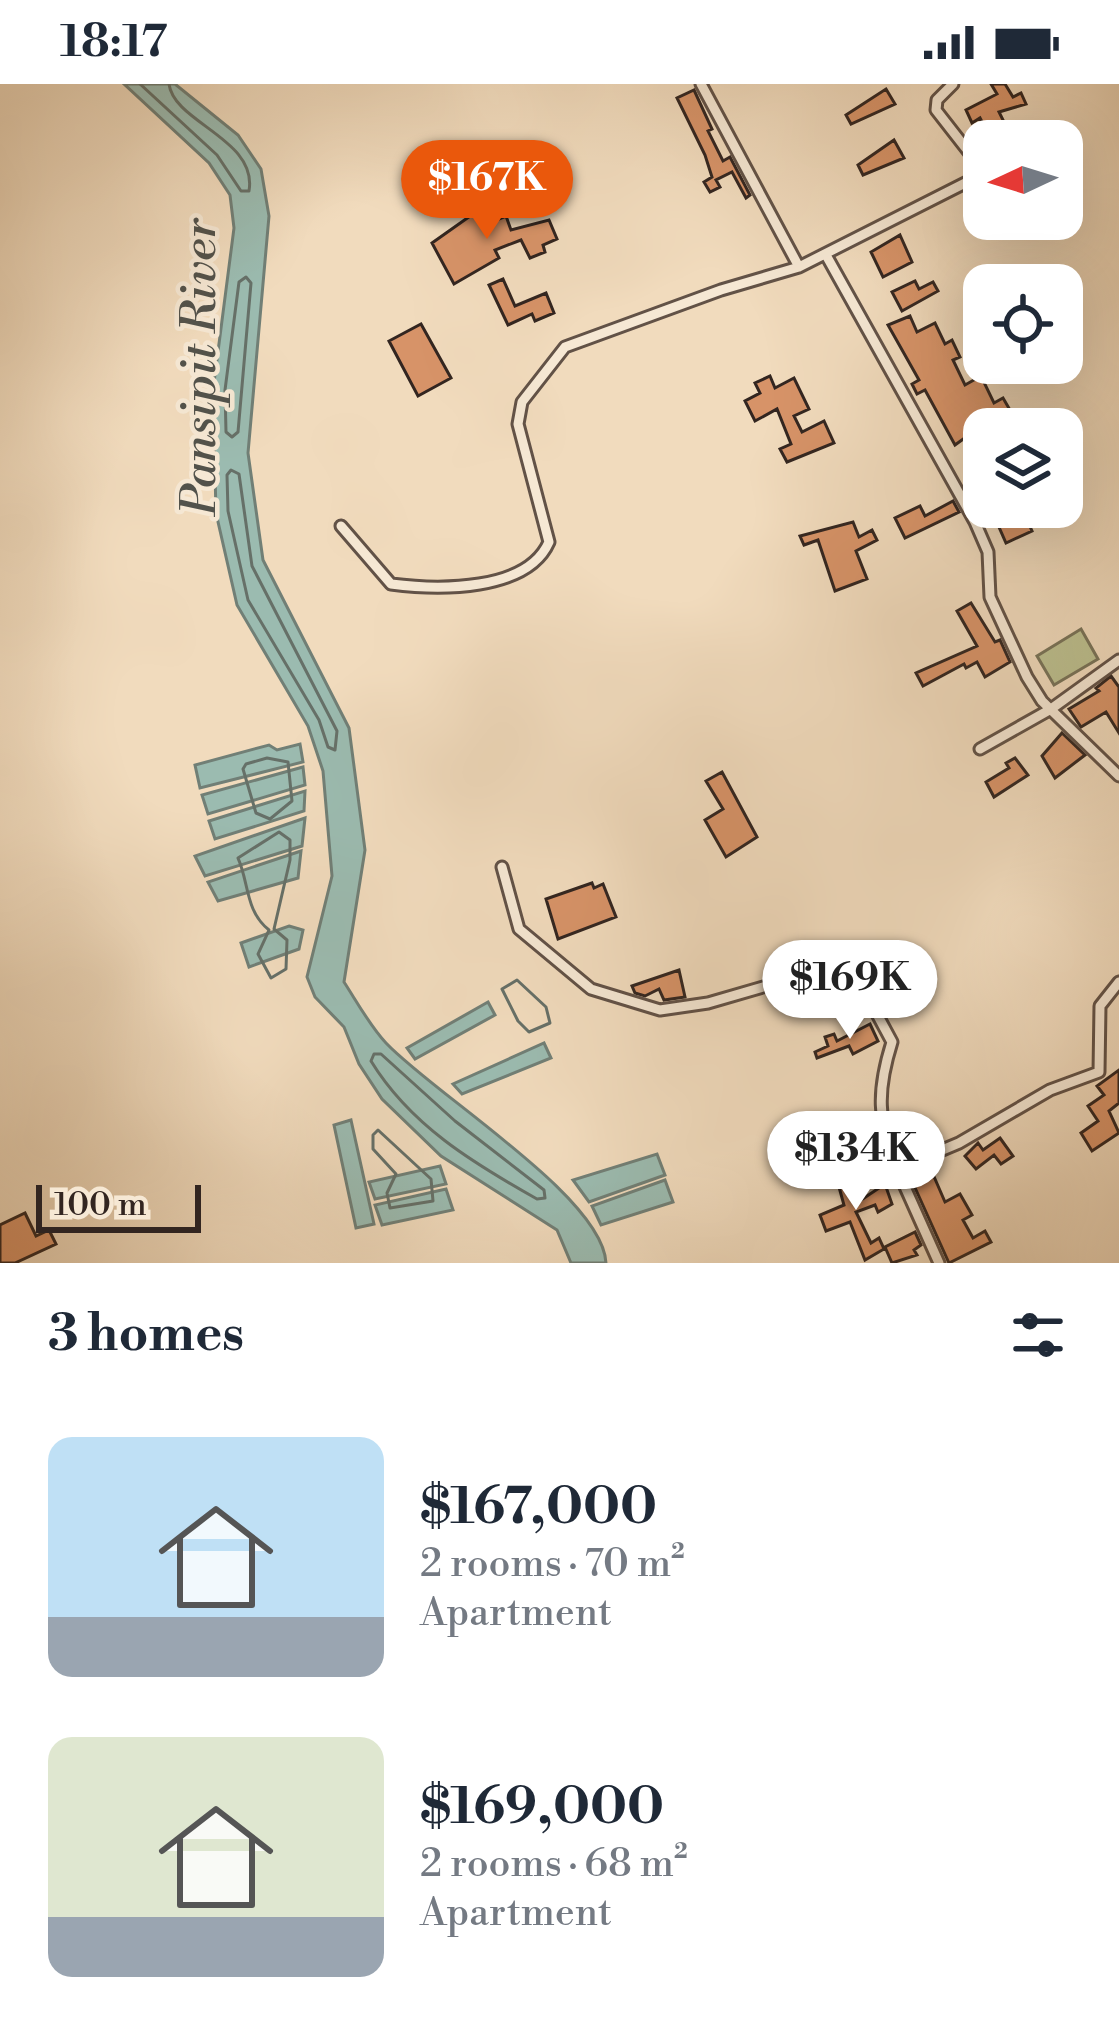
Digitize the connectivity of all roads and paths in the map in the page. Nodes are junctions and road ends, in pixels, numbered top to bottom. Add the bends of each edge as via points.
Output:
1 (701, 84) edge
2 (953, 84) edge
3 (826, 255) junction
4 (799, 267) junction
5 (341, 526) dead end
6 (1119, 660) edge
7 (1051, 709) junction
8 (980, 749) dead end
9 (1119, 776) edge
10 (502, 867) dead end
11 (1119, 982) edge
12 (897, 1169) junction
13 (939, 1263) edge

1 - 4 street
2 - 3 street via 936,110 975,160 975,178
3 - 4 street
3 - 7 street via 975,522 988,552 990,598
4 - 5 street via 565,347 522,402 518,424 549,542 526,570 428,589 392,584
6 - 7 street
7 - 8 street
7 - 9 street
10 - 12 street via 519,929 591,989 660,1010 848,962 892,1042 879,1084
11 - 12 street via 1100,1006 1099,1072
12 - 13 street

